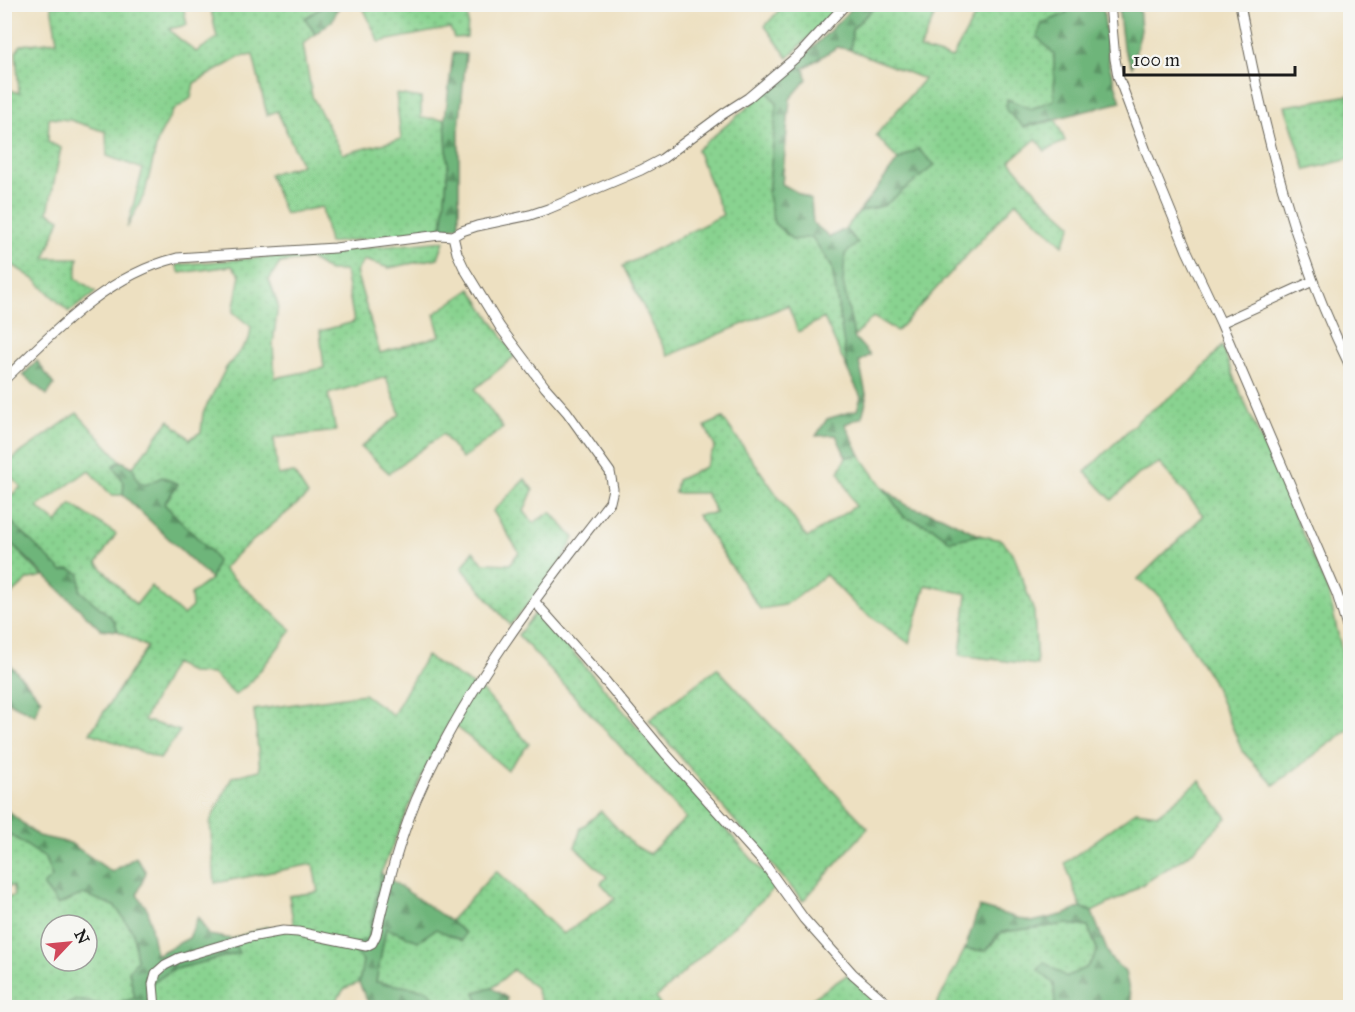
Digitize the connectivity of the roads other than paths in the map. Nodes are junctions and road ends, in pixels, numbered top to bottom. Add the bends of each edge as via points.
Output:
1 (846, 4) edge
2 (1110, 4) edge
3 (1240, 4) edge
4 (453, 236) junction
5 (1313, 282) junction
6 (1221, 323) junction
7 (1350, 366) edge
8 (4, 380) edge
9 (534, 601) junction
10 (1350, 637) edge
11 (154, 1008) edge
12 (892, 1008) edge

1 - 4 street via 800,54 748,98 662,159 548,209 477,226
2 - 6 street via 1118,76 1163,194
3 - 5 street via 1270,141
4 - 8 street via 163,262 100,295
4 - 9 street via 464,268 500,327 610,472 610,502
5 - 6 street
5 - 7 street
6 - 10 street via 1337,594
9 - 11 street via 476,690 416,801 387,884 372,943 366,946 283,931 179,958 156,973
9 - 12 street via 763,862 804,919 853,974

